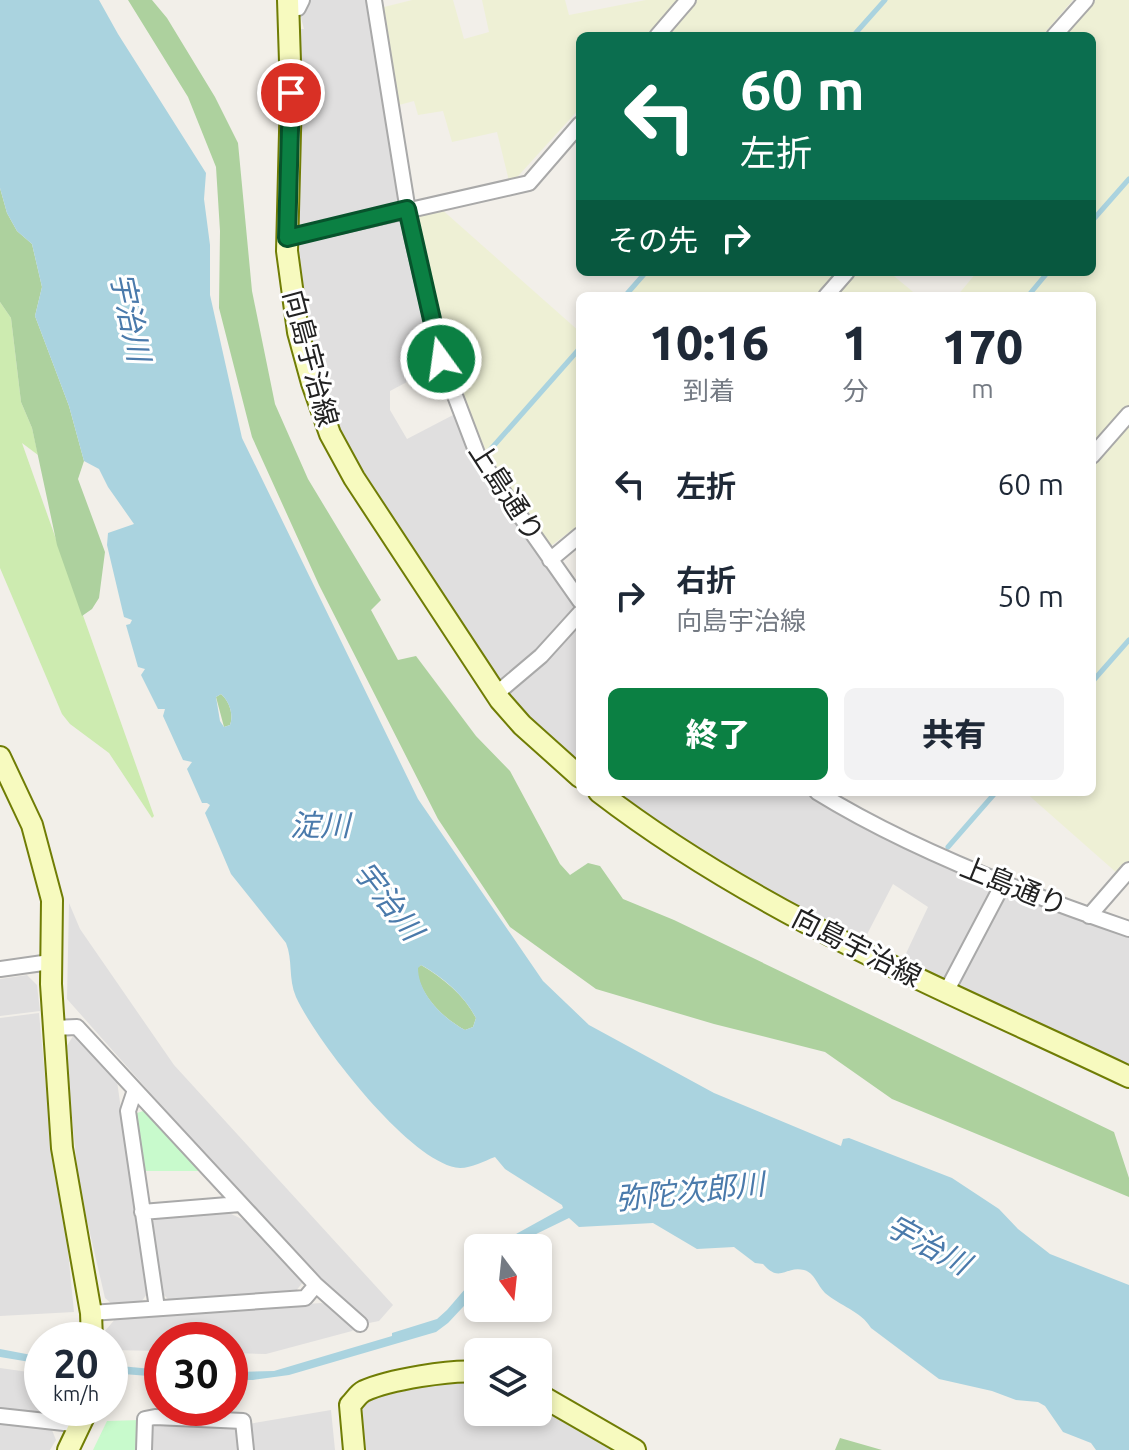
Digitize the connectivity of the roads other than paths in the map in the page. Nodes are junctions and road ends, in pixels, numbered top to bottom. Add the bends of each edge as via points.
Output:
1 (374, 0) edge
2 (688, 0) edge
3 (1086, 0) edge
4 (293, 3) edge
5 (660, 32) edge
6 (1058, 32) edge
7 (576, 129) edge
8 (407, 209) junction
9 (287, 238) junction
10 (844, 276) edge
11 (830, 292) edge
12 (1129, 414) edge
13 (1096, 451) edge
14 (576, 538) edge
15 (550, 560) junction
16 (576, 596) edge
17 (576, 619) edge
18 (496, 694) junction
19 (0, 757) edge
20 (576, 773) edge
21 (604, 796) edge
22 (824, 796) edge
23 (1129, 870) edge
24 (1004, 882) junction
25 (1089, 916) junction
26 (1129, 929) edge
27 (50, 962) junction
28 (0, 969) edge
29 (946, 992) junction
30 (53, 1028) junction
31 (1129, 1077) edge
32 (135, 1090) junction
33 (240, 1204) junction
34 (142, 1212) junction
35 (316, 1285) junction
36 (157, 1308) junction
37 (91, 1313) junction
38 (91, 1322) edge
39 (360, 1324) dead end
40 (464, 1370) edge
41 (552, 1402) edge
42 (0, 1416) edge
43 (24, 1416) edge
44 (80, 1426) edge
45 (68, 1450) edge
46 (144, 1450) edge
47 (246, 1450) edge
48 (354, 1450) edge
49 (635, 1450) edge

1 - 8 street, 上島通り
2 - 5 street
3 - 6 street
4 - 9 main road, 向島宇治線
7 - 8 street via 529,183
8 - 9 street
8 - 15 street, 上島通り via 441,359 478,456
9 - 18 main road, 向島宇治線 via 298,332 330,434 382,523
10 - 11 street
12 - 13 street
14 - 15 street
15 - 16 street, 上島通り
17 - 18 street
18 - 20 main road, 向島宇治線
19 - 27 main road via 32,825 49,886
21 - 29 main road, 向島宇治線 via 674,847 796,917
22 - 24 street, 上島通り via 916,846
23 - 25 street
24 - 25 street, 上島通り
24 - 29 street
25 - 26 street, 上島通り
27 - 28 street
27 - 30 main road
29 - 31 main road, 向島宇治線
30 - 32 street via 77,1027
30 - 37 main road via 62,1148
32 - 33 street
32 - 34 street via 128,1111
33 - 34 street
33 - 35 street
34 - 36 street
35 - 36 street via 305,1298
35 - 39 street
36 - 37 street
37 - 38 main road
40 - 48 main road via 360,1392 350,1405
41 - 49 main road
42 - 43 street
44 - 45 main road
46 - 47 street via 145,1419 155,1417 243,1421

